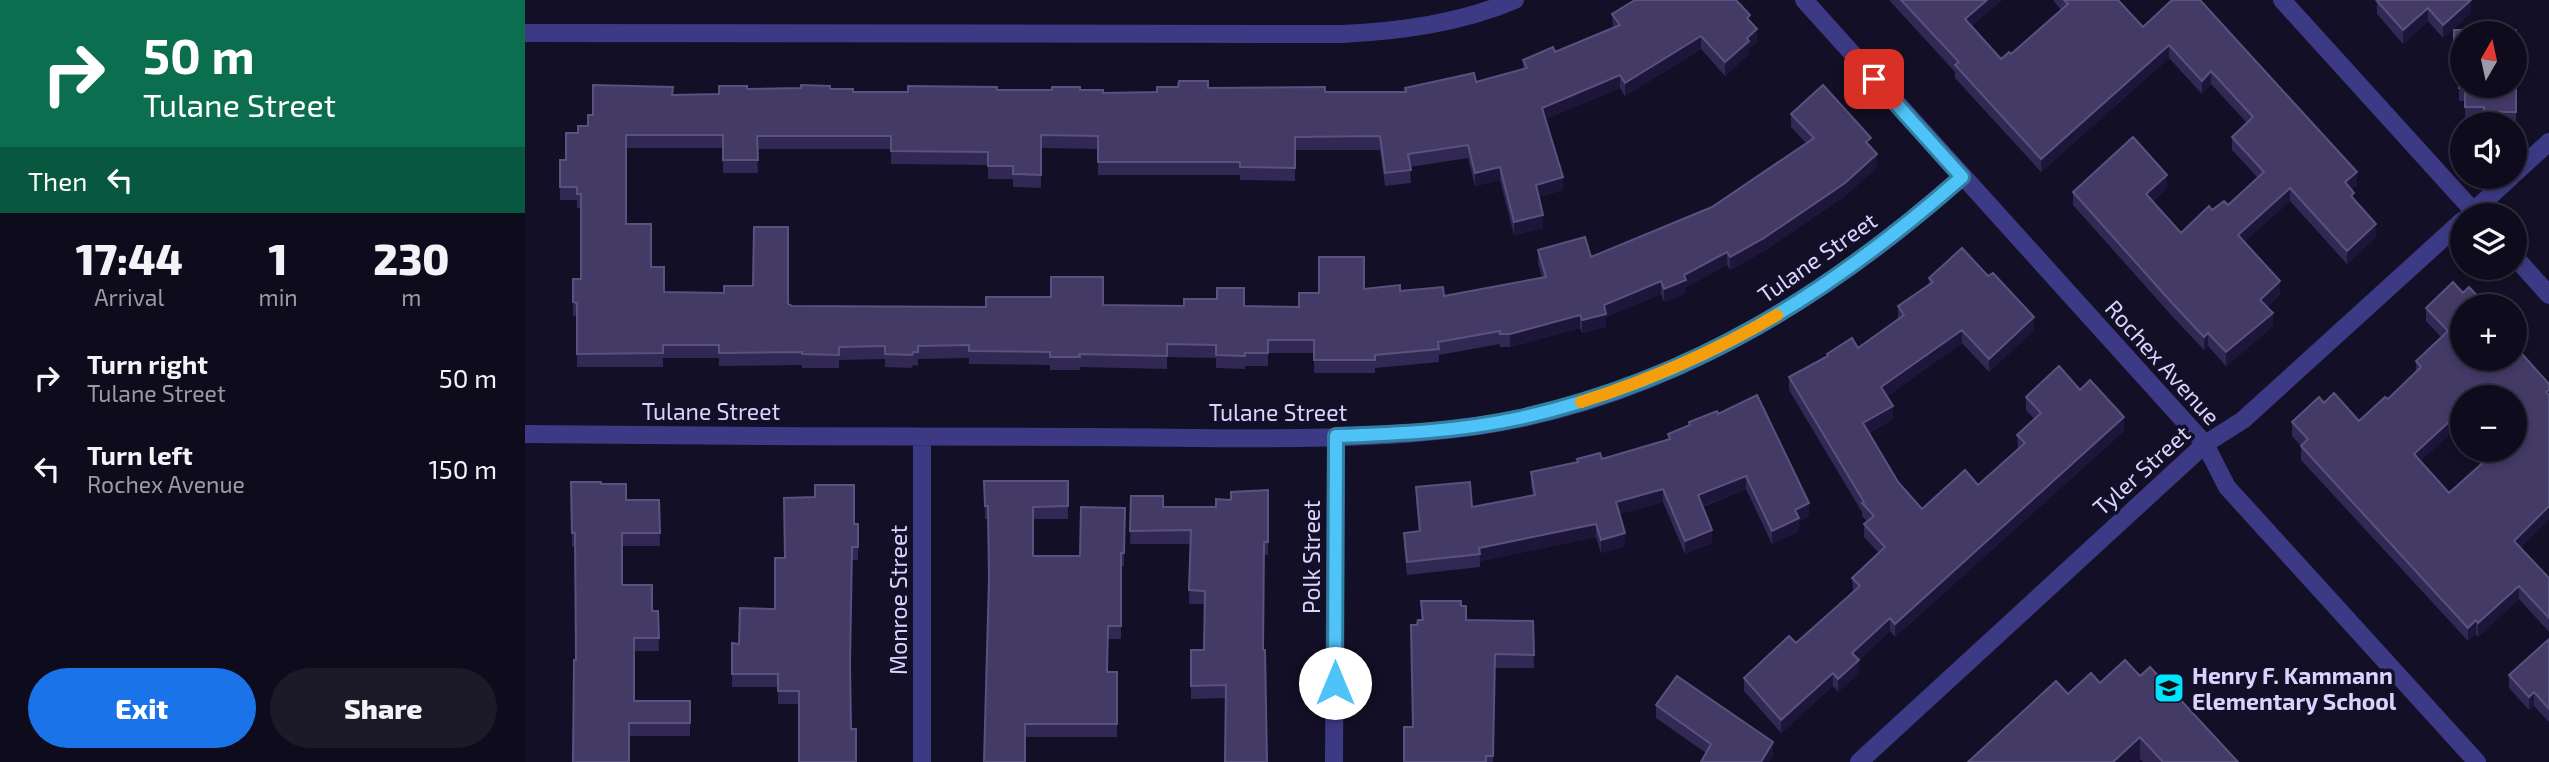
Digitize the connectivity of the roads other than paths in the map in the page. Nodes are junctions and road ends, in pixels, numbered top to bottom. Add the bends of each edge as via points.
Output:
1 (1515, 0) edge
2 (1804, 0) edge
3 (2282, 0) edge
4 (525, 33) edge
5 (2549, 142) edge
6 (2527, 162) edge
7 (1962, 177) junction
8 (2498, 189) edge
9 (2459, 203) edge
10 (2484, 203) edge
11 (2450, 234) edge
12 (2527, 270) edge
13 (2549, 295) edge
14 (525, 434) edge
15 (1336, 436) junction
16 (922, 437) junction
17 (2205, 444) junction
18 (922, 762) edge
19 (1334, 762) edge
20 (1859, 762) edge
21 (2477, 762) edge

1 - 4 street via 1429,26 1342,34
2 - 7 street, Rochex Avenue
3 - 9 street
5 - 6 street, Tyler Street
7 - 15 street, Tulane Street via 1812,295 1709,354 1661,374 1520,418 1437,430
7 - 17 street, Rochex Avenue
8 - 10 street, Tyler Street
11 - 17 street, Tyler Street via 2243,420
12 - 13 street
14 - 16 street, Tulane Street
15 - 16 street, Tulane Street
15 - 19 street, Polk Street
16 - 18 street, Monroe Street
17 - 20 street, Tyler Street
17 - 21 street, Rochex Avenue via 2227,487

